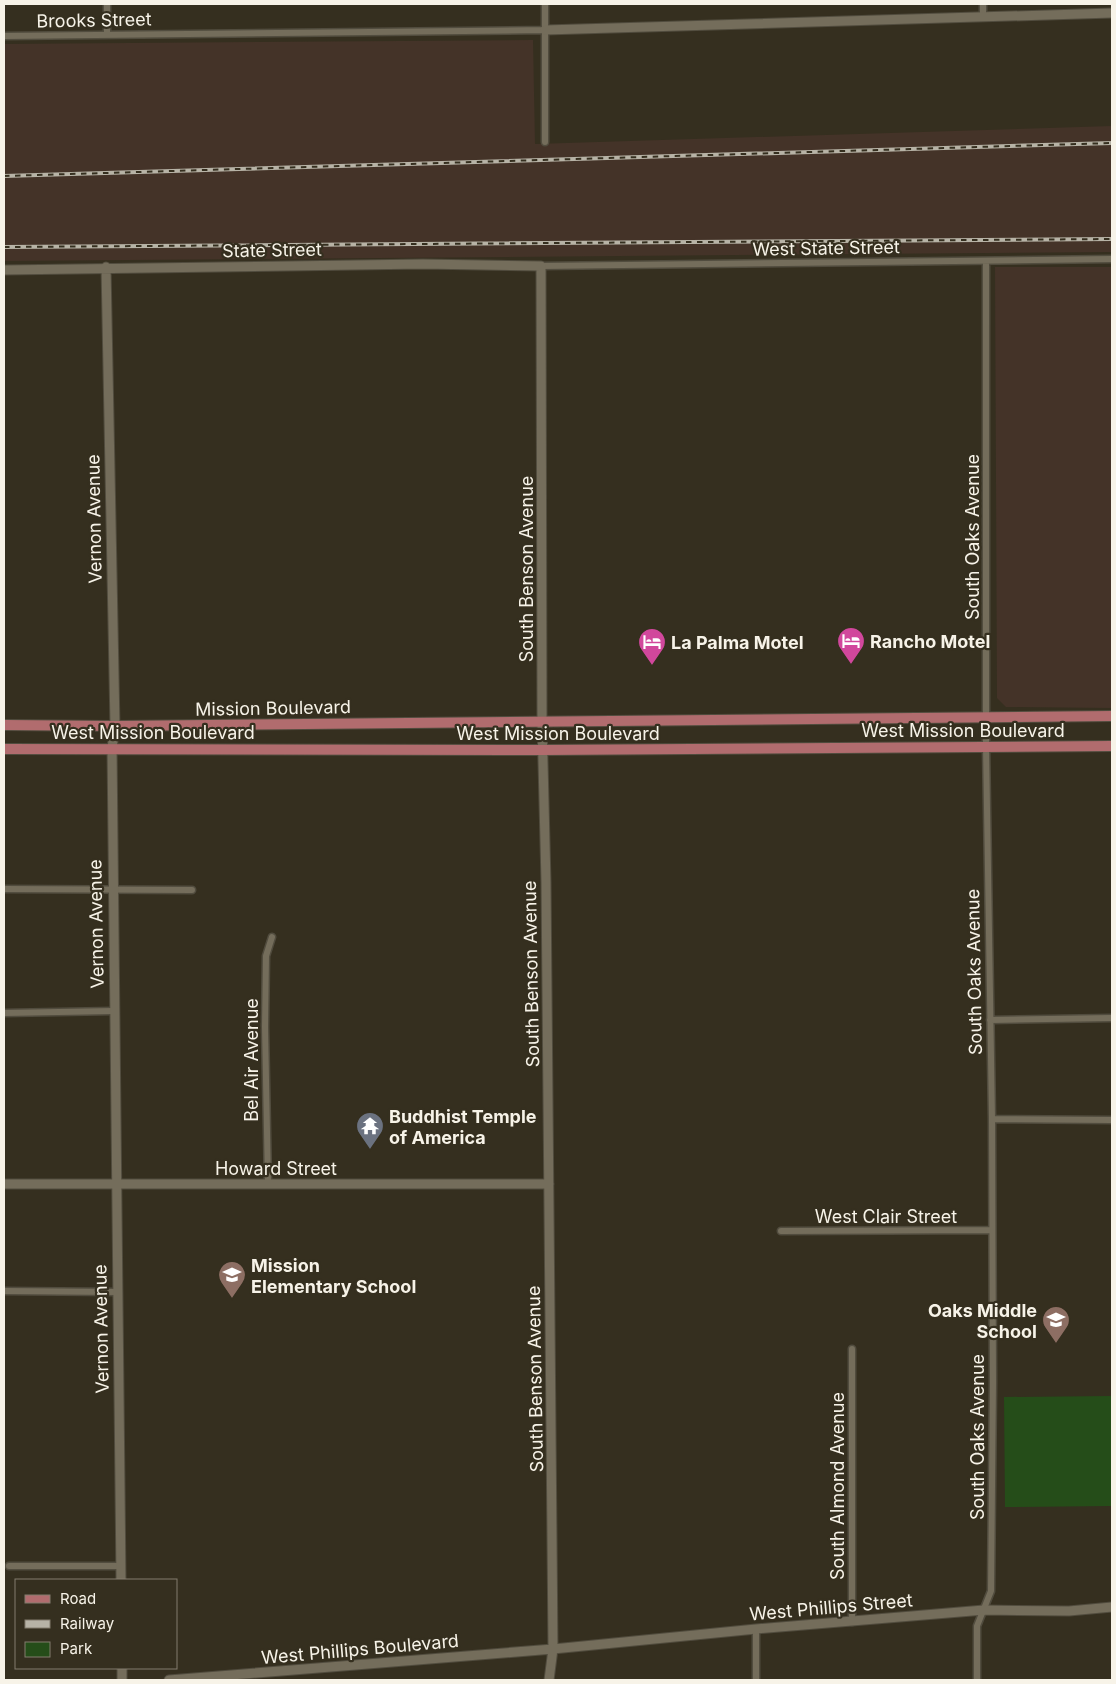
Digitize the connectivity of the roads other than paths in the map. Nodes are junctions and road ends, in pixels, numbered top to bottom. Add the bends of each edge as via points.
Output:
1 (107, 4) edge
2 (545, 4) edge
3 (983, 4) edge
4 (1112, 13) edge
5 (983, 17) junction
6 (545, 30) junction
7 (107, 34) junction
8 (4, 36) edge
9 (545, 142) dead end
10 (1112, 259) edge
11 (986, 261) junction
12 (541, 266) junction
13 (106, 267) junction
14 (4, 270) edge
15 (1112, 716) edge
16 (987, 717) junction
17 (542, 722) junction
18 (4, 726) edge
19 (115, 726) junction
20 (986, 746) junction
21 (1112, 746) edge
22 (112, 748) junction
23 (4, 749) edge
24 (542, 750) junction
25 (112, 889) junction
26 (4, 890) edge
27 (192, 890) dead end
28 (272, 937) dead end
29 (113, 1011) junction
30 (4, 1013) edge
31 (1112, 1018) edge
32 (990, 1020) junction
33 (992, 1118) junction
34 (1112, 1120) edge
35 (4, 1184) edge
36 (115, 1184) junction
37 (268, 1184) junction
38 (549, 1184) junction
39 (992, 1230) junction
40 (781, 1231) dead end
41 (4, 1291) edge
42 (117, 1292) junction
43 (852, 1349) dead end
44 (9, 1566) dead end
45 (120, 1566) junction
46 (121, 1579) edge
47 (1112, 1606) edge
48 (984, 1610) junction
49 (852, 1622) junction
50 (756, 1629) junction
51 (553, 1649) junction
52 (169, 1680) edge
53 (549, 1680) edge
54 (756, 1680) edge
55 (977, 1680) edge

1 - 7 street
2 - 6 street
3 - 5 street
4 - 5 street
5 - 6 street
6 - 7 street, Brooks Street
6 - 9 street
7 - 8 street, Brooks Street
10 - 11 street, West State Street
11 - 12 street, West State Street
11 - 16 street, South Oaks Avenue
12 - 13 street, State Street
12 - 17 street, South Benson Avenue
13 - 14 street, State Street
13 - 19 street, Vernon Avenue
15 - 16 main road, West Mission Boulevard
16 - 17 main road, West Mission Boulevard
16 - 20 street, South Oaks Avenue
17 - 19 main road, Mission Boulevard
17 - 24 street, South Benson Avenue
18 - 19 main road, Mission Boulevard
19 - 22 street, Vernon Avenue
20 - 21 main road, West Mission Boulevard
20 - 24 main road, West Mission Boulevard
20 - 32 street, South Oaks Avenue
22 - 23 main road, West Mission Boulevard
22 - 24 main road, West Mission Boulevard
22 - 25 street, Vernon Avenue
24 - 38 street, South Benson Avenue
25 - 26 street
25 - 27 street
25 - 29 street, Vernon Avenue
28 - 37 street, Bel Air Avenue via 266,956
29 - 30 street
29 - 36 street, Vernon Avenue
31 - 32 street
32 - 33 street, South Oaks Avenue
33 - 34 street
33 - 39 street, South Oaks Avenue
35 - 36 street, Howard Street
36 - 37 street, Howard Street
36 - 42 street, Vernon Avenue
37 - 38 street, Howard Street
38 - 51 street, South Benson Avenue
39 - 40 street, West Clair Street
39 - 48 street, South Oaks Avenue via 991,1591
41 - 42 street
42 - 45 street, Vernon Avenue
43 - 49 street, South Almond Avenue
44 - 45 street
45 - 46 street, Vernon Avenue
47 - 48 street, West Phillips Street via 1069,1611
48 - 49 street, West Phillips Street
48 - 55 street, South Oaks Avenue via 977,1626
49 - 50 street, West Phillips Street
50 - 51 street, West Phillips Street
50 - 54 street
51 - 52 street, West Phillips Boulevard
51 - 53 street, South Benson Avenue

